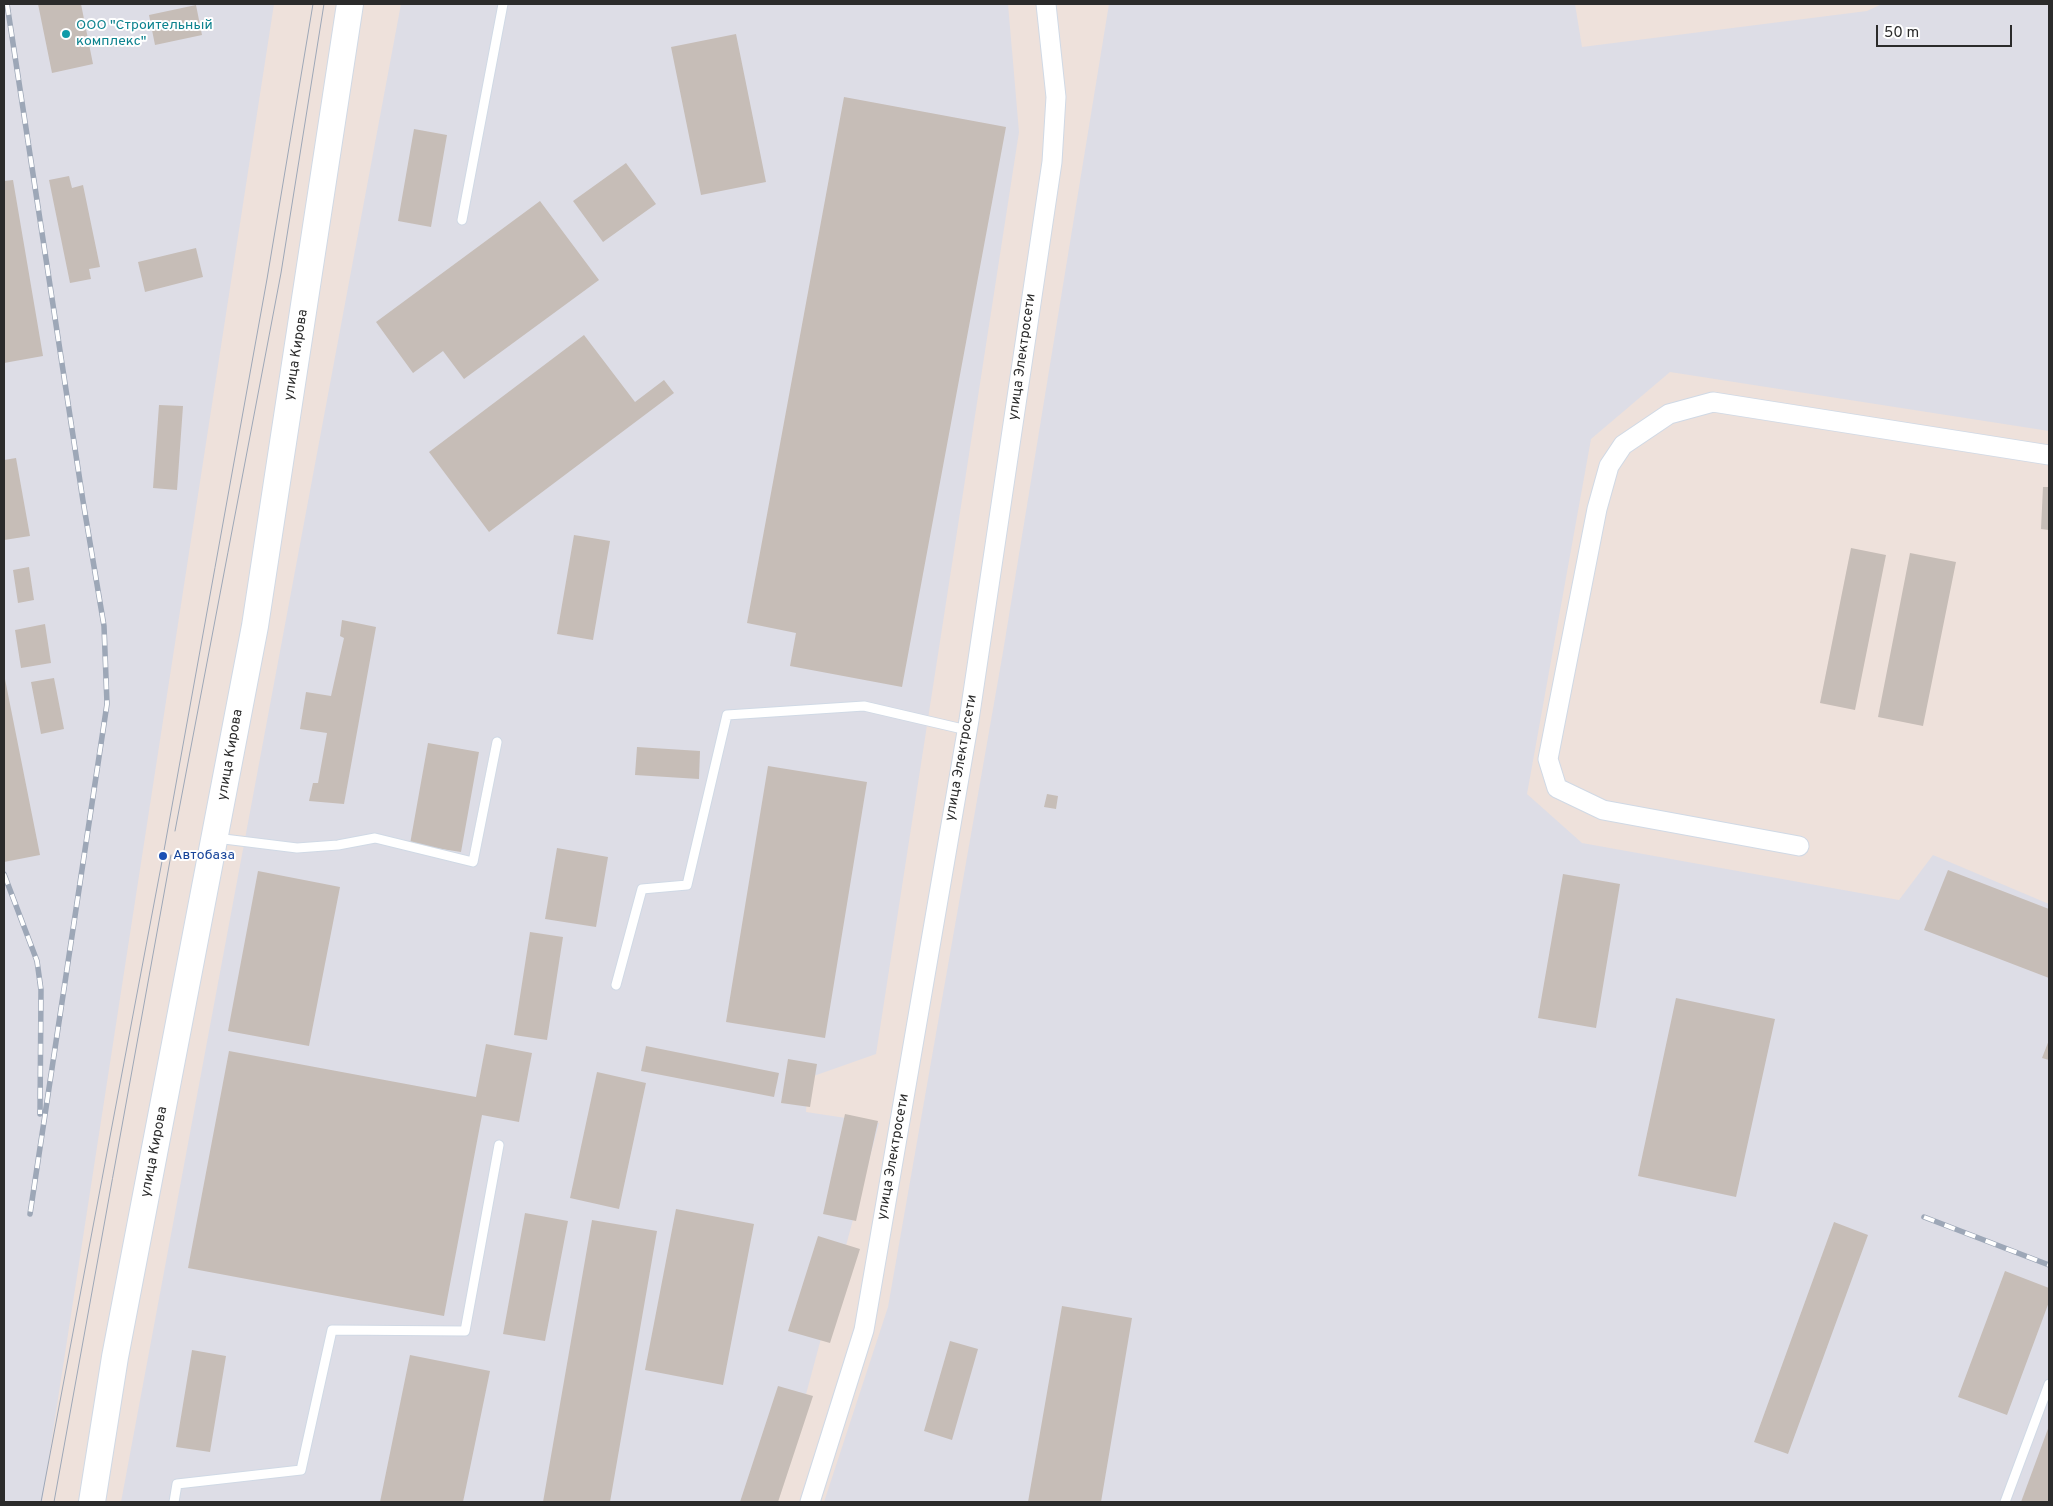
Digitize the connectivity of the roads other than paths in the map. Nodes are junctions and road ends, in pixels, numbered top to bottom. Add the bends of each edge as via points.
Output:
1 (350, 4) edge
2 (503, 4) edge
3 (1046, 4) edge
4 (462, 220) dead end
5 (2049, 455) edge
6 (967, 730) junction
7 (496, 742) dead end
8 (216, 838) junction
9 (1799, 846) dead end
10 (616, 985) dead end
11 (499, 1145) dead end
12 (2049, 1384) edge
13 (92, 1502) edge
14 (174, 1502) edge
15 (810, 1502) edge
16 (2005, 1502) edge

1 - 8 main road, улица Кирова via 255,626
2 - 4 lane
3 - 6 street, улица Электросети via 1056,97 1052,162
5 - 9 street via 1713,402 1669,414 1623,445 1609,466 1597,509 1548,759 1557,788 1604,810
6 - 10 lane via 864,706 727,715 687,885 642,889
6 - 15 street, улица Электросети via 864,1330
7 - 8 lane via 473,862 375,838 297,848
8 - 13 main road, улица Кирова via 115,1357
11 - 14 lane via 465,1331 332,1330 301,1470 177,1484
12 - 16 lane

